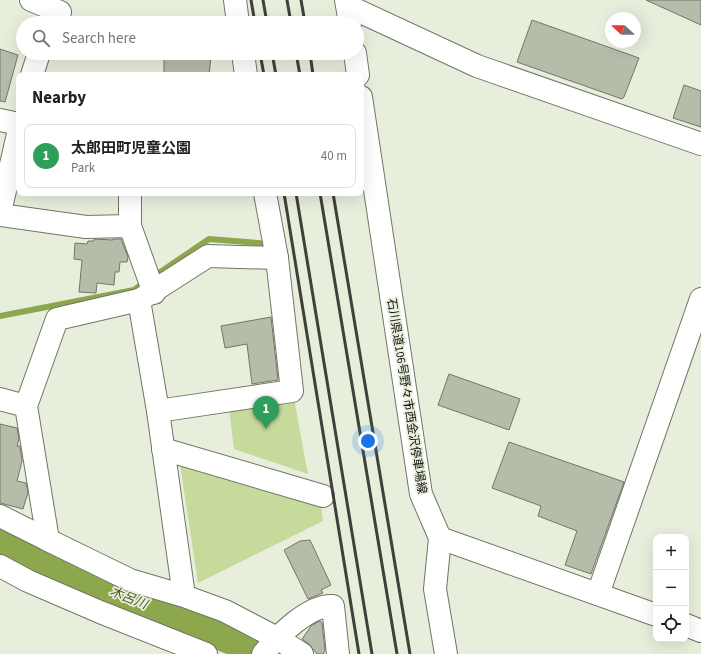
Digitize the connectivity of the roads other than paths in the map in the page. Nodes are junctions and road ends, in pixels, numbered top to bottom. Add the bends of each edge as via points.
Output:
1 (31, 0) edge
2 (235, 0) edge
3 (348, 10) edge
4 (60, 12) edge
5 (237, 16) edge
6 (362, 16) edge
7 (364, 17) edge
8 (37, 60) edge
9 (243, 60) edge
10 (355, 60) edge
11 (33, 72) edge
12 (245, 72) edge
13 (357, 72) edge
14 (364, 117) edge
15 (0, 120) edge
16 (16, 123) edge
17 (16, 143) edge
18 (701, 144) edge
19 (130, 196) edge
20 (266, 196) edge
21 (0, 213) edge
22 (130, 226) junction
23 (276, 248) junction
24 (148, 288) junction
25 (701, 299) edge
26 (0, 399) edge
27 (26, 406) junction
28 (158, 411) junction
29 (163, 449) junction
30 (323, 496) dead end
31 (0, 516) edge
32 (440, 538) junction
33 (48, 540) junction
34 (0, 566) edge
35 (598, 594) junction
36 (184, 596) junction
37 (653, 613) edge
38 (689, 627) edge
39 (701, 631) edge
40 (270, 645) edge
41 (206, 654) edge
42 (302, 654) edge
43 (338, 654) edge
44 (446, 654) edge

1 - 4 street
2 - 5 street
3 - 6 street
7 - 18 street via 477,66
8 - 11 street
9 - 12 street
10 - 13 street
14 - 32 street, 石川県道106号野々市西金沢停車場線 via 421,494
15 - 16 street
17 - 21 street
19 - 22 street
20 - 23 street
21 - 22 street via 86,227
22 - 24 street
23 - 24 street via 208,256
23 - 28 street via 292,391
24 - 27 street via 57,319
24 - 28 street
25 - 35 street
26 - 27 street
27 - 33 street
28 - 29 street
29 - 30 street
29 - 36 street
31 - 33 street
32 - 35 street
32 - 44 street via 435,589
33 - 36 street via 130,580
34 - 41 street via 100,612
35 - 37 street
36 - 40 street via 225,611
38 - 39 street
40 - 42 street
40 - 43 street via 314,609 325,605 333,606

